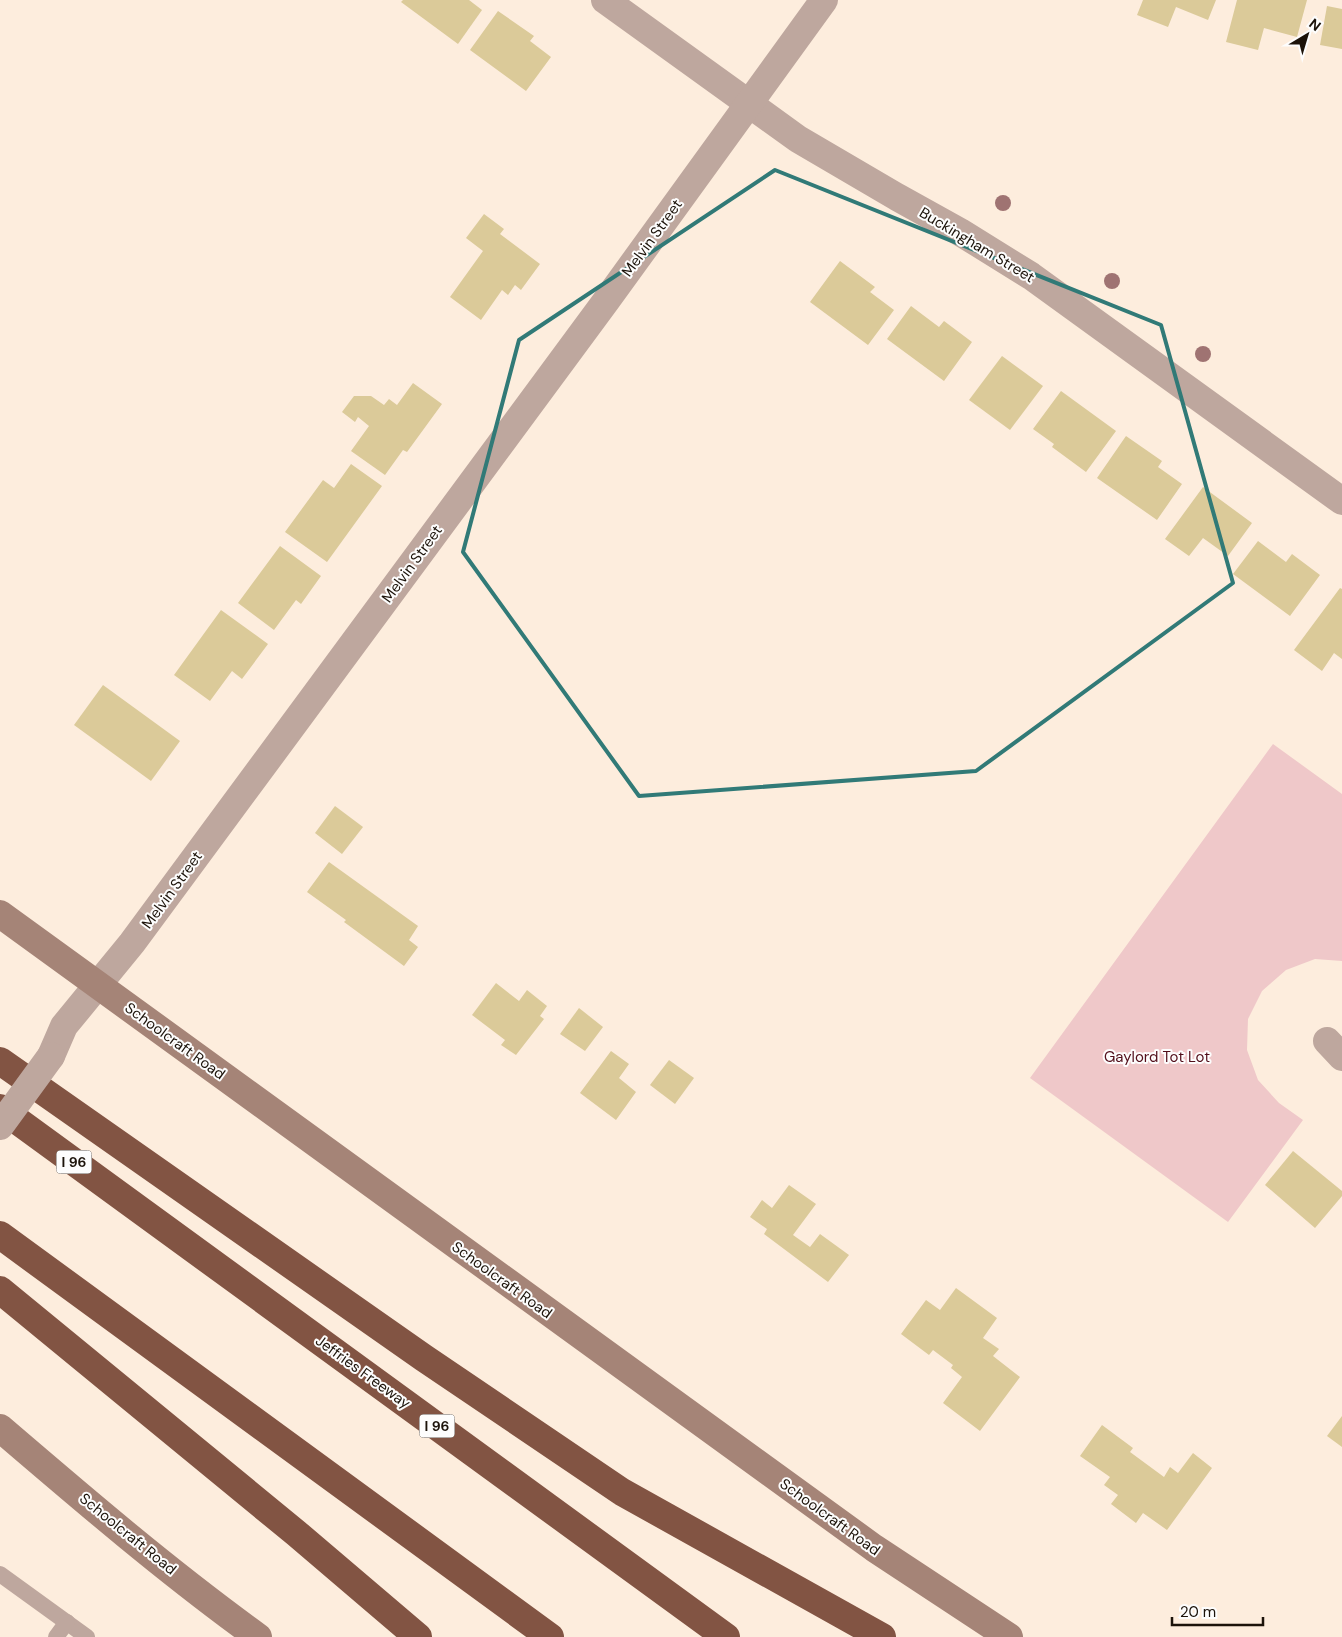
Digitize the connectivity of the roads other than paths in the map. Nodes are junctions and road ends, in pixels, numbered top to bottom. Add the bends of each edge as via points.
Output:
1 (605, 0) edge
2 (824, 0) edge
3 (749, 105) junction
4 (1342, 501) edge
5 (0, 914) edge
6 (98, 985) junction
7 (0, 1060) edge
8 (0, 1108) edge
9 (0, 1126) edge
10 (0, 1235) edge
11 (0, 1290) edge
12 (0, 1428) edge
13 (0, 1574) edge
14 (66, 1622) junction
15 (56, 1637) edge
16 (87, 1637) edge
17 (258, 1637) edge
18 (418, 1637) edge
19 (550, 1637) edge
20 (726, 1637) edge
21 (882, 1637) edge
22 (1010, 1637) edge

1 - 3 street, Buckingham Street
2 - 3 street, Melvin Street
3 - 4 street, Buckingham Street via 798,140 1031,276
3 - 6 street, Melvin Street via 204,847
5 - 6 main road, Schoolcraft Road
6 - 9 street, Melvin Street, bridge via 64,1026 51,1056
6 - 22 main road, Schoolcraft Road via 866,1543
7 - 21 highway via 424,1358 622,1492
8 - 20 highway, Jeffries Freeway / I 96
10 - 19 highway
11 - 18 highway
12 - 17 main road, Schoolcraft Road via 99,1513
13 - 14 lane
14 - 15 lane
14 - 16 lane

